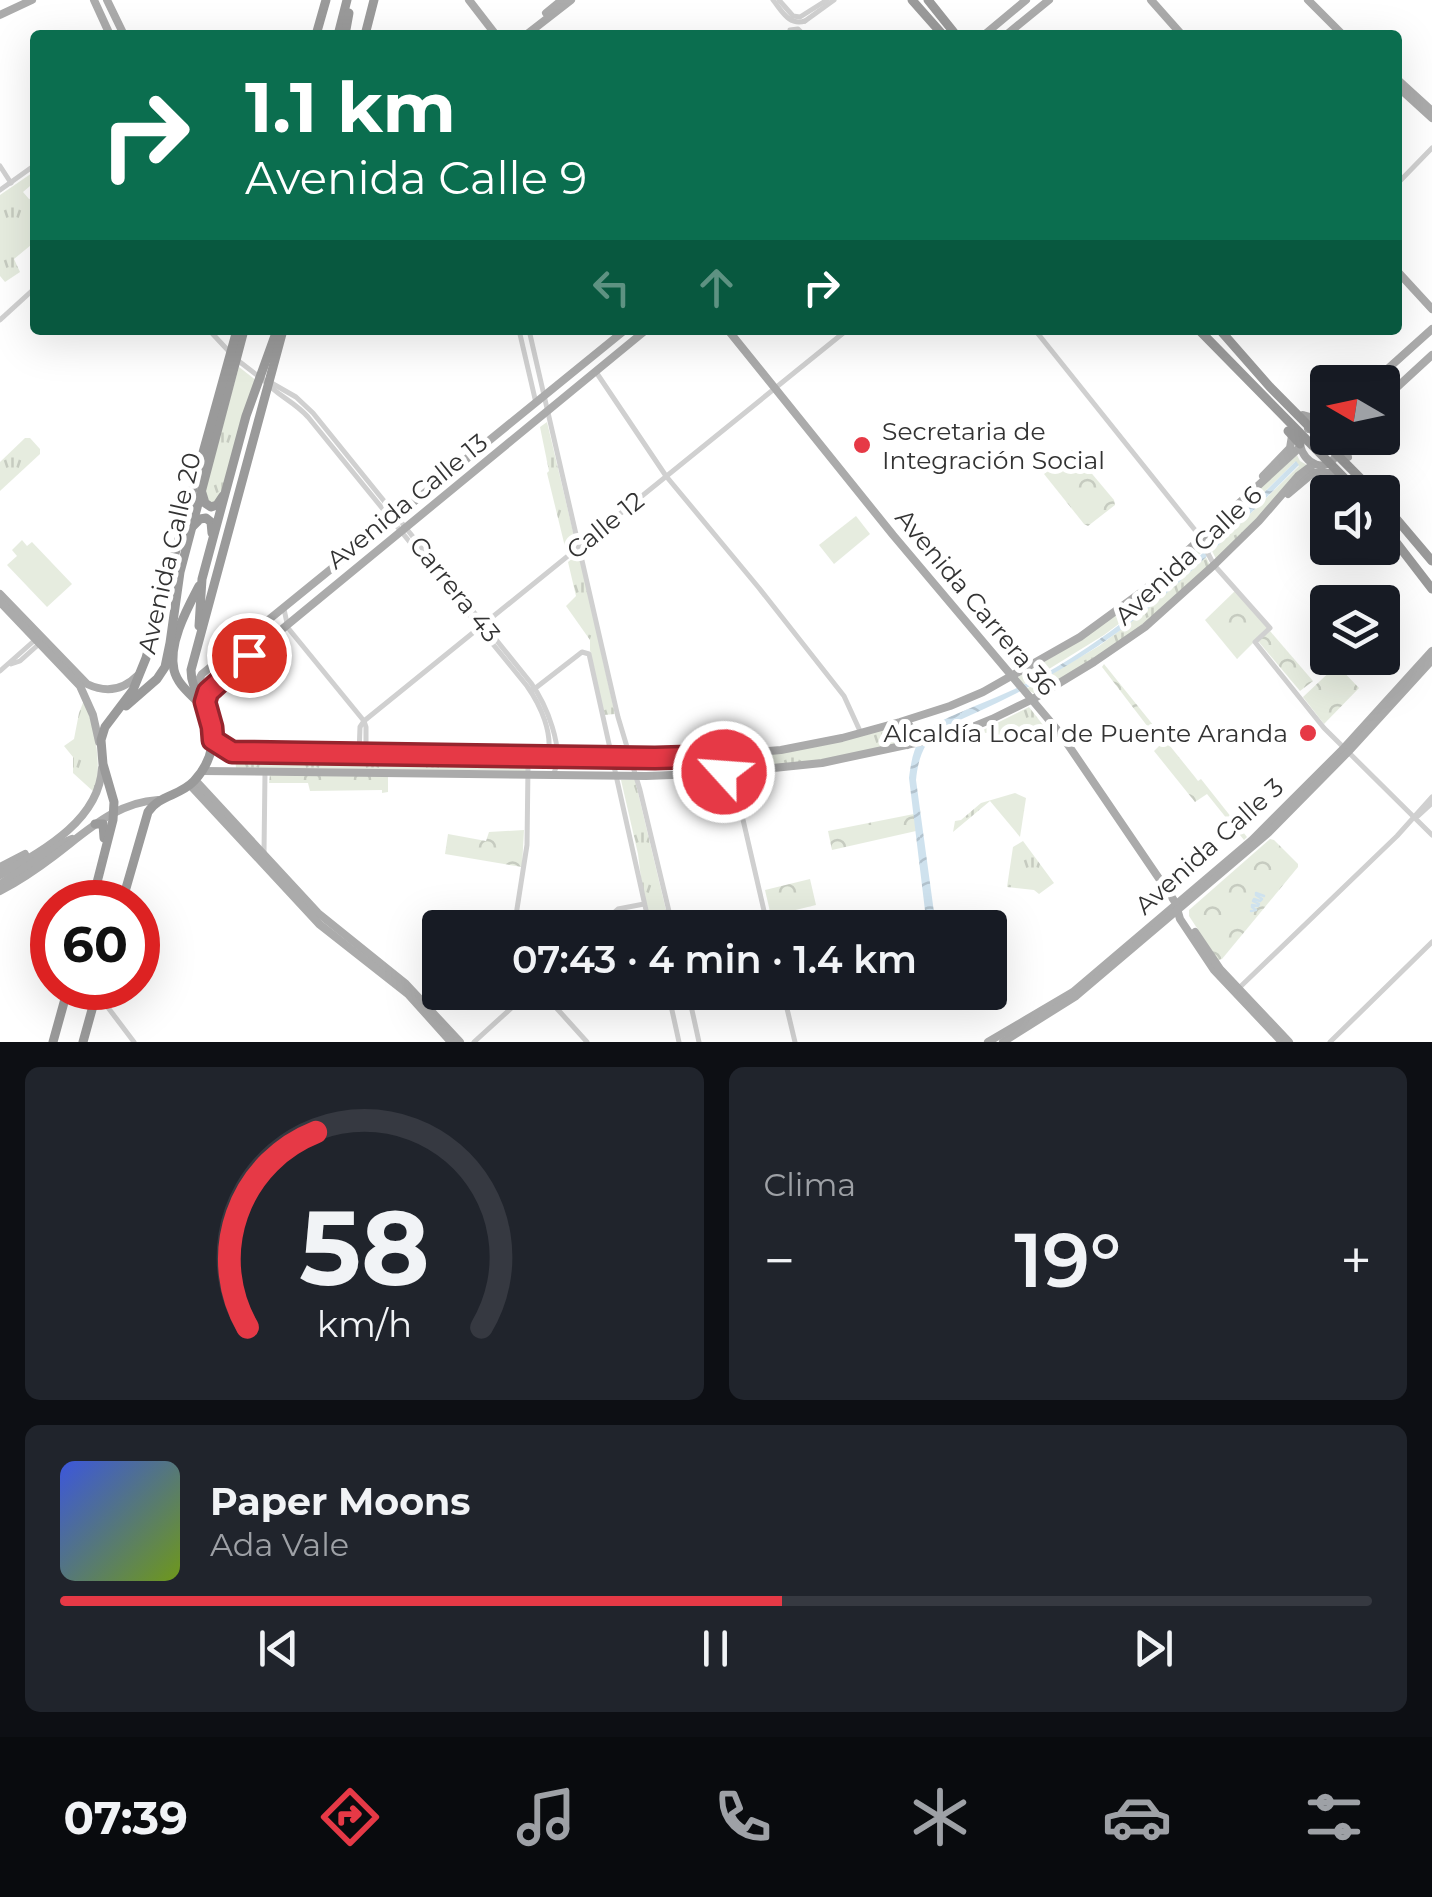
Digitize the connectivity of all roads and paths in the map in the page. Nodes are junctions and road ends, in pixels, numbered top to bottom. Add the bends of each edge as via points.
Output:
1 (22, 0) edge
2 (32, 0) edge
3 (94, 0) edge
4 (107, 0) edge
5 (326, 0) edge
6 (350, 0) edge
7 (374, 0) edge
8 (467, 0) edge
9 (562, 0) edge
10 (571, 0) edge
11 (776, 0) edge
12 (831, 0) edge
13 (912, 0) edge
14 (1026, 0) edge
15 (1048, 0) edge
16 (1151, 0) edge
17 (1312, 0) edge
18 (928, 6) edge
19 (0, 13) edge
20 (343, 15) junction
21 (805, 18) junction
22 (320, 19) junction
23 (789, 19) junction
24 (108, 30) edge
25 (122, 30) edge
26 (317, 30) edge
27 (339, 30) edge
28 (346, 30) edge
29 (366, 30) edge
30 (489, 30) edge
31 (523, 30) edge
32 (532, 30) edge
33 (789, 30) edge
34 (802, 30) edge
35 (940, 30) edge
36 (951, 30) edge
37 (990, 30) edge
38 (1012, 30) edge
39 (1178, 30) edge
40 (1342, 30) edge
41 (1402, 88) edge
42 (1432, 114) edge
43 (1432, 148) edge
44 (0, 166) edge
45 (30, 169) edge
46 (1402, 179) edge
47 (10, 183) junction
48 (0, 190) edge
49 (1402, 276) edge
50 (30, 293) edge
51 (1432, 310) edge
52 (0, 320) edge
53 (1432, 328) edge
54 (213, 335) edge
55 (238, 335) edge
56 (238, 335) edge
57 (279, 335) edge
58 (520, 335) edge
59 (530, 335) edge
60 (619, 335) edge
61 (640, 335) edge
62 (732, 335) edge
63 (841, 335) edge
64 (1039, 335) edge
65 (1204, 335) edge
66 (1229, 335) edge
67 (1230, 335) edge
68 (1432, 355) edge
69 (1224, 357) junction
70 (230, 358) junction
71 (1392, 365) edge
72 (596, 372) junction
73 (265, 381) junction
74 (1400, 384) edge
75 (774, 388) junction
76 (540, 400) junction
77 (216, 406) junction
78 (263, 408) junction
79 (548, 412) junction
80 (1310, 418) edge
81 (219, 424) junction
82 (1310, 429) edge
83 (1291, 434) junction
84 (242, 435) junction
85 (1300, 446) junction
86 (1336, 455) edge
87 (1347, 455) edge
88 (1317, 465) junction
89 (1332, 474) joint
90 (1338, 475) edge
91 (1358, 475) edge
92 (1363, 475) edge
93 (666, 476) junction
94 (1250, 490) junction
95 (202, 491) junction
96 (226, 491) junction
97 (238, 496) junction
98 (1273, 506) junction
99 (394, 519) junction
100 (1400, 519) edge
101 (216, 526) junction
102 (192, 528) junction
103 (403, 529) junction
104 (1204, 543) junction
105 (211, 546) junction
106 (579, 546) junction
107 (1400, 548) edge
108 (1211, 558) junction
109 (1432, 560) edge
110 (183, 562) junction
111 (202, 579) junction
112 (1432, 589) edge
113 (0, 594) edge
114 (164, 595) junction
115 (0, 602) edge
116 (284, 609) junction
117 (286, 625) junction
118 (481, 626) junction
119 (38, 640) junction
120 (1432, 652) edge
121 (195, 654) junction
122 (1432, 660) edge
123 (144, 664) junction
124 (0, 672) edge
125 (1013, 676) junction
126 (532, 690) junction
127 (196, 692) junction
128 (1032, 699) junction
129 (207, 711) junction
130 (364, 721) junction
131 (900, 722) junction
132 (861, 733) junction
133 (213, 740) junction
134 (610, 744) junction
135 (909, 745) junction
136 (1346, 750) junction
137 (100, 751) junction
138 (362, 754) junction
139 (723, 756) junction
140 (548, 757) junction
141 (597, 757) junction
142 (613, 757) junction
143 (629, 757) junction
144 (706, 757) junction
145 (102, 764) junction
146 (220, 771) junction
147 (265, 771) junction
148 (728, 772) junction
149 (528, 774) junction
150 (551, 774) junction
151 (706, 774) junction
152 (617, 775) junction
153 (636, 776) junction
154 (196, 779) junction
155 (207, 794) junction
156 (158, 800) junction
157 (1432, 800) edge
158 (113, 816) junction
159 (1415, 818) junction
160 (96, 824) junction
161 (1432, 835) edge
162 (264, 855) junction
163 (101, 869) junction
164 (0, 871) edge
165 (98, 880) edge
166 (128, 880) edge
167 (1, 888) edge
168 (644, 904) junction
169 (1178, 907) junction
170 (517, 910) edge
171 (618, 910) edge
172 (646, 910) edge
173 (670, 910) edge
174 (763, 910) edge
175 (1432, 942) edge
176 (1237, 991) junction
177 (62, 1010) edge
178 (91, 1010) edge
179 (93, 1010) edge
180 (111, 1010) edge
181 (509, 1010) edge
182 (558, 1010) edge
183 (672, 1010) edge
184 (692, 1010) edge
185 (787, 1010) edge
186 (54, 1042) edge
187 (85, 1042) edge
188 (134, 1042) edge
189 (451, 1042) edge
190 (460, 1042) edge
191 (474, 1042) edge
192 (587, 1042) edge
193 (679, 1042) edge
194 (700, 1042) edge
195 (795, 1042) edge
196 (988, 1042) edge
197 (1003, 1042) edge
198 (1285, 1042) edge
199 (1330, 1042) edge

1 - 19 main road
2 - 19 main road
3 - 24 main road
4 - 25 main road
5 - 22 highway
6 - 20 highway
6 - 28 highway
7 - 29 highway
8 - 30 main road
9 - 31 main road
10 - 32 main road
11 - 21 street
11 - 23 street
12 - 21 street
13 - 18 highway
14 - 37 main road
15 - 38 main road
16 - 39 main road
17 - 40 main road
18 - 35 highway
18 - 36 highway
20 - 22 highway
20 - 27 highway
21 - 23 street
21 - 34 street
22 - 26 highway
23 - 33 street
41 - 42 main road
43 - 46 street
44 - 47 street
45 - 47 street
47 - 48 street
49 - 51 main road
50 - 52 street
53 - 71 main road
54 - 70 street, Carrera 43
55 - 70 highway, Avenida Calle 20
56 - 70 highway
57 - 73 highway, Avenida Calle 20
58 - 76 street
59 - 76 street
60 - 76 main road, Avenida Calle 13
61 - 72 main road, Avenida Calle 13
62 - 75 main road, Avenida Carrera 36
63 - 75 street, Calle 12
64 - 104 street
65 - 69 highway
66 - 91 highway
67 - 80 highway
68 - 74 main road
69 - 83 highway
69 - 90 highway
70 - 73 street, Carrera 43
70 - 77 highway, Avenida Calle 20
70 - 81 highway, Avenida Calle 20
72 - 79 main road, Avenida Calle 13
72 - 93 street
73 - 78 highway, Avenida Calle 20
73 - 84 highway, Avenida Calle 20
73 - 99 street, Carrera 43 via 308,408
75 - 93 street, Calle 12
75 - 125 main road, Avenida Carrera 36
76 - 79 street
76 - 99 main road, Avenida Calle 13
77 - 81 highway
77 - 114 highway, Avenida Calle 20
78 - 84 highway
78 - 97 highway, Avenida Calle 20
79 - 103 main road, Avenida Calle 13
79 - 106 street
81 - 95 highway, Avenida Calle 20
82 - 85 main road, Avenida Calle 6
83 - 85 highway
83 - 94 main road via 1288,450
84 - 96 highway, Avenida Calle 20
85 - 88 main road via 1304,458
85 - 94 main road, Avenida Calle 6
86 - 88 main road, Avenida Calle 6
87 - 92 highway
88 - 89 highway
88 - 98 main road, Avenida Calle 6
89 - 98 main road via 1313,472
93 - 106 street, Calle 12
93 - 132 street via 844,696
94 - 104 main road, Avenida Calle 6
95 - 96 highway via 211,507
95 - 102 highway, Avenida Calle 20
96 - 101 highway, Avenida Calle 20
97 - 101 highway
97 - 121 highway, Avenida Calle 20
98 - 108 main road, Avenida Calle 6
99 - 103 street, Carrera 43
99 - 116 main road, Avenida Calle 13
100 - 109 highway
101 - 105 highway, Avenida Calle 20
102 - 105 highway via 209,519
102 - 110 highway, Avenida Calle 20
103 - 117 main road, Avenida Calle 13
103 - 118 street, Carrera 43
104 - 108 street
104 - 125 main road, Avenida Calle 6 via 1080,637
105 - 111 highway, Avenida Calle 20
106 - 118 street, Calle 12
106 - 143 street
107 - 112 highway
108 - 128 main road, Avenida Calle 6 via 1145,627
108 - 136 street via 1270,628 1255,642
110 - 114 highway
110 - 145 highway, Avenida Calle 20 via 165,667 109,725
111 - 121 highway, Avenida Calle 20
111 - 129 highway via 173,664 182,686
113 - 119 main road
114 - 123 highway, Avenida Calle 20
115 - 119 main road
116 - 117 street
116 - 127 main road, Avenida Calle 13 via 200,676
117 - 129 main road, Avenida Calle 13 via 210,689
117 - 130 street
118 - 126 street, Carrera 43
118 - 130 street, Calle 12
119 - 123 main road, Avenida Calle 20 via 101,690 131,682
119 - 124 street
119 - 137 main road via 85,694
120 - 136 main road, Avenida Calle 3
121 - 127 highway, Avenida Calle 20
122 - 136 main road, Avenida Calle 3
123 - 137 highway, Avenida Calle 20 via 105,726
125 - 128 main road, Avenida Carrera 36
125 - 131 main road, Avenida Calle 6
126 - 134 street via 587,652
126 - 140 street, Carrera 43 via 550,719
127 - 129 highway, Avenida Calle 20
128 - 135 main road, Avenida Calle 6 via 972,728
128 - 169 main road, Avenida Carrera 36
129 - 133 highway
130 - 138 street
131 - 132 main road, Avenida Calle 6
131 - 135 main road via 912,731
132 - 139 main road, Avenida Calle 6
133 - 138 main road, Avenida Calle 6 via 239,753
133 - 154 highway
134 - 141 main road
134 - 142 street
135 - 148 main road, Avenida Calle 6 via 822,764
136 - 159 street
136 - 169 main road, Avenida Calle 3
137 - 145 highway
138 - 140 main road, Avenida Calle 6
139 - 144 main road, Avenida Calle 6
139 - 148 main road
140 - 141 main road, Avenida Calle 6
140 - 149 street via 529,762
140 - 150 street, Carrera 43 via 557,769
141 - 142 main road, Avenida Calle 6
142 - 143 main road, Avenida Calle 6
142 - 152 street
143 - 144 main road, Avenida Calle 6
143 - 153 street
144 - 151 main road
145 - 158 highway
145 - 164 main road via 89,810
146 - 147 main road, Avenida Calle 6
146 - 154 main road, Avenida Calle 6
146 - 155 main road via 207,777
147 - 149 main road, Avenida Calle 6
147 - 162 street
148 - 151 main road, Avenida Calle 6
148 - 174 street
149 - 150 main road, Avenida Calle 6
149 - 170 street
150 - 152 main road, Avenida Calle 6
151 - 153 main road, Avenida Calle 6
152 - 153 main road, Avenida Calle 6
152 - 168 street
153 - 173 street
154 - 155 main road
154 - 156 highway
154 - 189 main road via 318,924 408,994
155 - 162 main road
156 - 158 main road via 134,803
156 - 166 highway via 143,820
157 - 159 street
158 - 160 main road
158 - 163 highway
159 - 161 street
159 - 176 street
160 - 163 highway via 105,829
160 - 167 main road
162 - 190 main road
163 - 165 highway
168 - 171 street
168 - 172 street
169 - 176 main road, Avenida Carrera 36 via 1214,970
169 - 196 main road, Avenida Calle 3 via 1073,992
169 - 197 main road, Avenida Calle 3 via 1076,996
175 - 199 street
176 - 198 main road, Avenida Carrera 36
177 - 186 highway
178 - 187 highway
179 - 187 street
180 - 188 street
181 - 191 street
182 - 192 street
183 - 193 street
184 - 194 street
185 - 195 street

